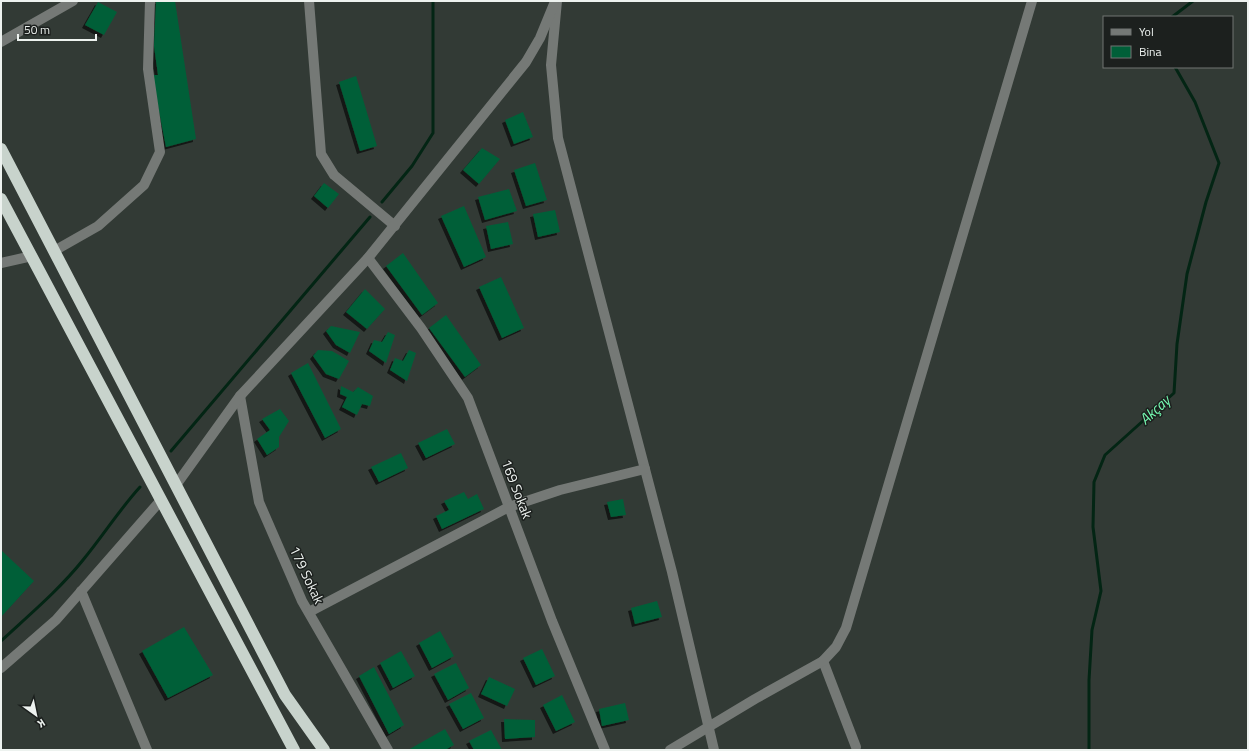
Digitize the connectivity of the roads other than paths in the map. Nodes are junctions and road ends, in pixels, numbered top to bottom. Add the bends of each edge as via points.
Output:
1 (73, 1) edge
2 (150, 1) edge
3 (309, 1) edge
4 (556, 1) edge
5 (1032, 1) edge
6 (1, 42) edge
7 (1, 149) edge
8 (1, 199) edge
9 (395, 226) junction
10 (54, 251) junction
11 (32, 256) junction
12 (368, 258) junction
13 (1, 263) edge
14 (240, 396) junction
15 (645, 469) junction
16 (176, 485) junction
17 (161, 500) junction
18 (509, 507) junction
19 (81, 592) junction
20 (308, 612) junction
21 (823, 661) junction
22 (1, 668) edge
23 (708, 727) junction
24 (856, 747) dead end
25 (146, 750) edge
26 (294, 750) edge
27 (324, 750) edge
28 (388, 750) edge
29 (605, 750) edge
30 (670, 750) edge
31 (714, 750) edge

1 - 6 street
2 - 10 street via 148,69 160,152 144,185 98,226
3 - 9 street via 321,154 334,174
4 - 9 street via 526,62
4 - 15 street via 551,65 558,138
5 - 21 street via 846,628 836,647
7 - 10 highway
8 - 11 highway
9 - 12 street
10 - 16 highway
11 - 13 street
11 - 17 highway
12 - 14 street
12 - 18 street, 169 Sokak via 421,328 468,398
14 - 16 street
14 - 20 street, 179 Sokak via 259,502
15 - 18 street via 560,490
15 - 23 street
16 - 27 highway via 285,695
17 - 19 street
17 - 26 highway
18 - 20 street
18 - 29 street, 169 Sokak
19 - 22 street via 56,620
19 - 25 street
20 - 28 street, 179 Sokak
21 - 23 street
21 - 24 street
23 - 30 street
23 - 31 street

